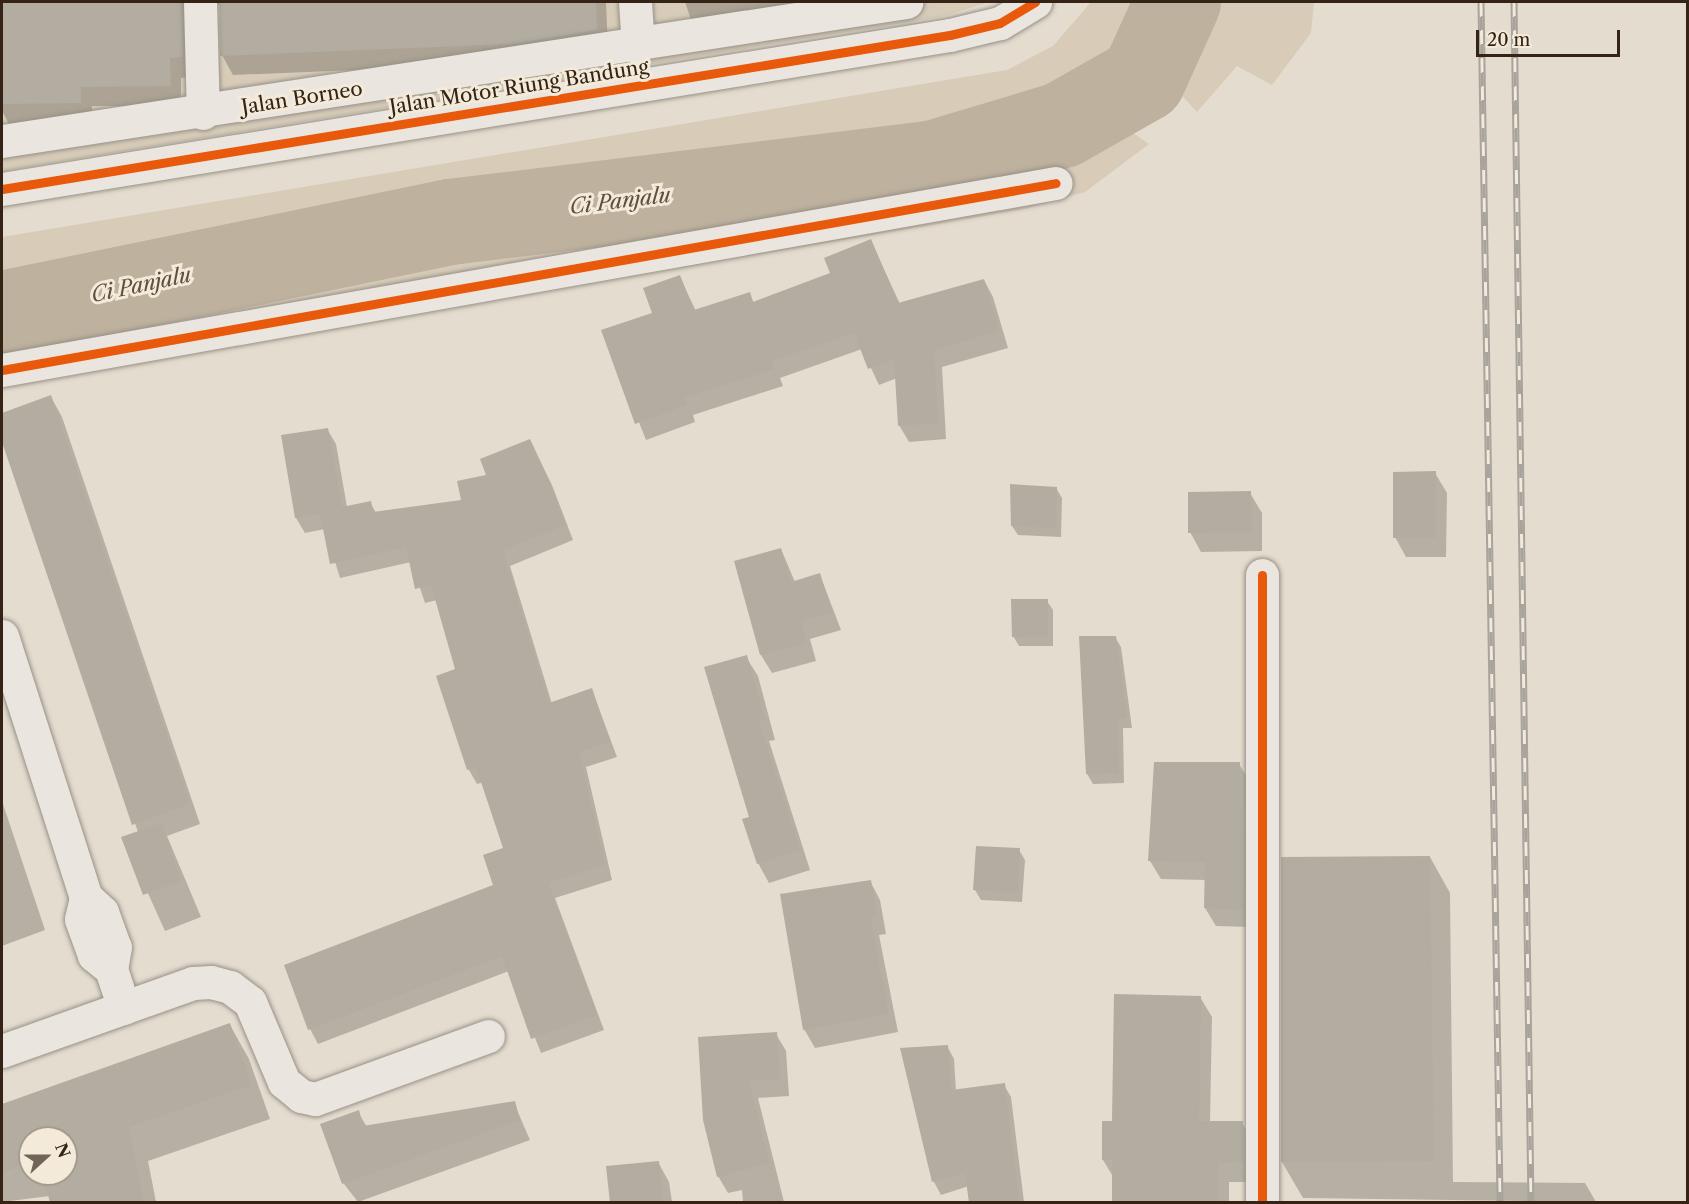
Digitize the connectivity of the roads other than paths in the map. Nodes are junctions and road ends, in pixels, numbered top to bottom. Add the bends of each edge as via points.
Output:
1 (200, 2) edge
2 (635, 2) edge
3 (906, 2) edge
4 (1035, 2) edge
5 (639, 47) junction
6 (203, 113) junction
7 (2, 141) edge
8 (1056, 183) dead end
9 (2, 189) edge
10 (2, 370) edge
11 (1262, 575) dead end
12 (2, 636) edge
13 (124, 1008) junction
14 (488, 1036) dead end
15 (2, 1051) edge
16 (1262, 1203) edge

1 - 6 street
2 - 5 street
3 - 5 street, Jalan Borneo
4 - 9 street, Jalan Motor Riung Bandung via 1000,23 950,35
5 - 6 street, Jalan Borneo
6 - 7 street, Jalan Borneo
8 - 10 street
11 - 16 street
12 - 13 street via 86,897 81,919 94,955 111,969
13 - 14 street via 193,983 230,987 257,1012 284,1082 301,1096 315,1099
13 - 15 street

